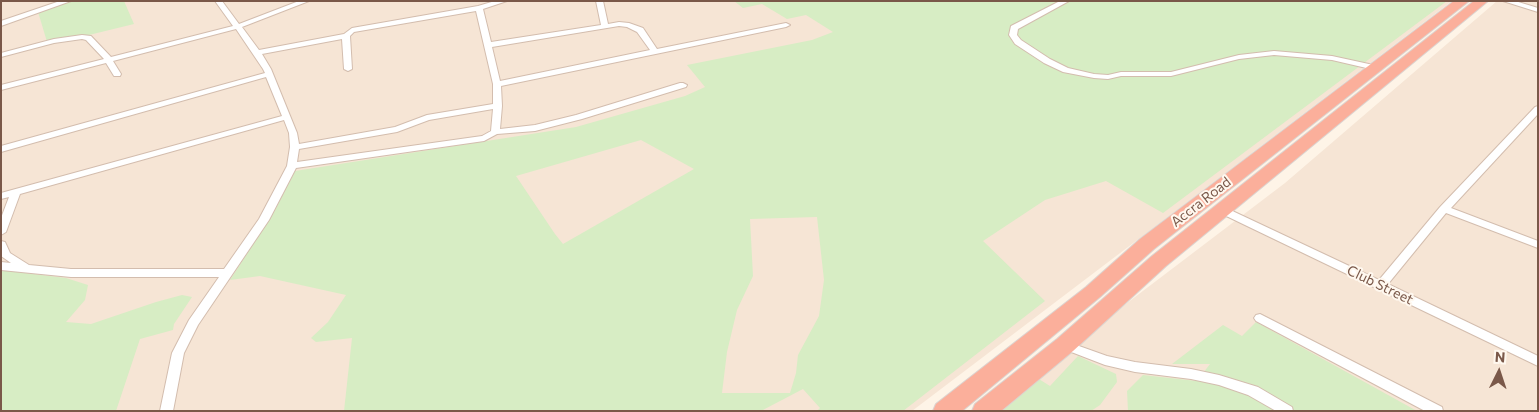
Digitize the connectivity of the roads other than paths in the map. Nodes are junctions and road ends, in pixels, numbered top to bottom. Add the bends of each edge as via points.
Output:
1 (68, 1) edge
2 (218, 1) edge
3 (306, 1) edge
4 (504, 1) edge
5 (599, 1) edge
6 (1066, 1) edge
7 (1463, 1) edge
8 (1482, 1) edge
9 (1506, 1) edge
10 (1518, 3) edge
11 (479, 8) junction
12 (1538, 10) edge
13 (1, 24) edge
14 (786, 25) dead end
15 (605, 26) junction
16 (236, 28) junction
17 (346, 36) junction
18 (489, 45) junction
19 (654, 51) junction
20 (257, 53) junction
21 (1, 55) edge
22 (110, 60) junction
23 (1375, 68) junction
24 (348, 69) dead end
25 (117, 74) dead end
26 (270, 74) junction
27 (497, 84) junction
28 (683, 85) dead end
29 (1, 88) edge
30 (498, 106) junction
31 (1538, 109) edge
32 (286, 117) junction
33 (495, 132) junction
34 (295, 148) junction
35 (1, 149) edge
36 (292, 166) junction
37 (16, 192) junction
38 (1, 196) edge
39 (1444, 209) junction
40 (1222, 210) junction
41 (1, 232) edge
42 (1, 244) edge
43 (1538, 245) edge
44 (1, 266) edge
45 (26, 268) junction
46 (226, 273) junction
47 (1381, 286) junction
48 (1260, 318) dead end
49 (1065, 344) junction
50 (1538, 361) edge
51 (166, 411) edge
52 (945, 411) edge
53 (984, 411) edge
54 (1287, 411) edge
55 (1437, 411) edge

1 - 13 street
2 - 16 street
3 - 16 street
4 - 11 street
5 - 15 street
6 - 23 street via 1014,28 1013,35 1018,42 1066,70 1108,77 1171,74 1274,53 1332,58
7 - 23 highway, Accra Road
8 - 40 highway, Accra Road
9 - 10 street
10 - 12 street
11 - 17 street via 363,27
11 - 18 street
14 - 19 street
15 - 18 street
15 - 19 street via 619,24 640,30
16 - 20 street
16 - 22 street
17 - 20 street
17 - 24 street
18 - 27 street
19 - 27 street
20 - 26 street
21 - 22 street via 82,37 88,38
22 - 25 street
22 - 29 street
23 - 52 highway, Accra Road via 1154,238 1093,292
26 - 32 street
26 - 35 street
27 - 30 street
28 - 33 street via 535,128
30 - 33 street
30 - 34 street via 427,118 397,129
31 - 39 street
32 - 34 street
32 - 37 street
33 - 36 street via 484,138
34 - 36 street
36 - 46 street via 264,220
37 - 38 street
37 - 41 street
39 - 43 street
39 - 47 street
40 - 47 street, Club Street
40 - 49 highway, Accra Road
42 - 45 street via 6,255
44 - 45 street
45 - 46 street via 71,273
46 - 51 street via 193,323 178,353
47 - 50 street, Club Street
48 - 55 street
49 - 53 highway, Accra Road
49 - 54 street via 1105,360 1219,380 1253,391

